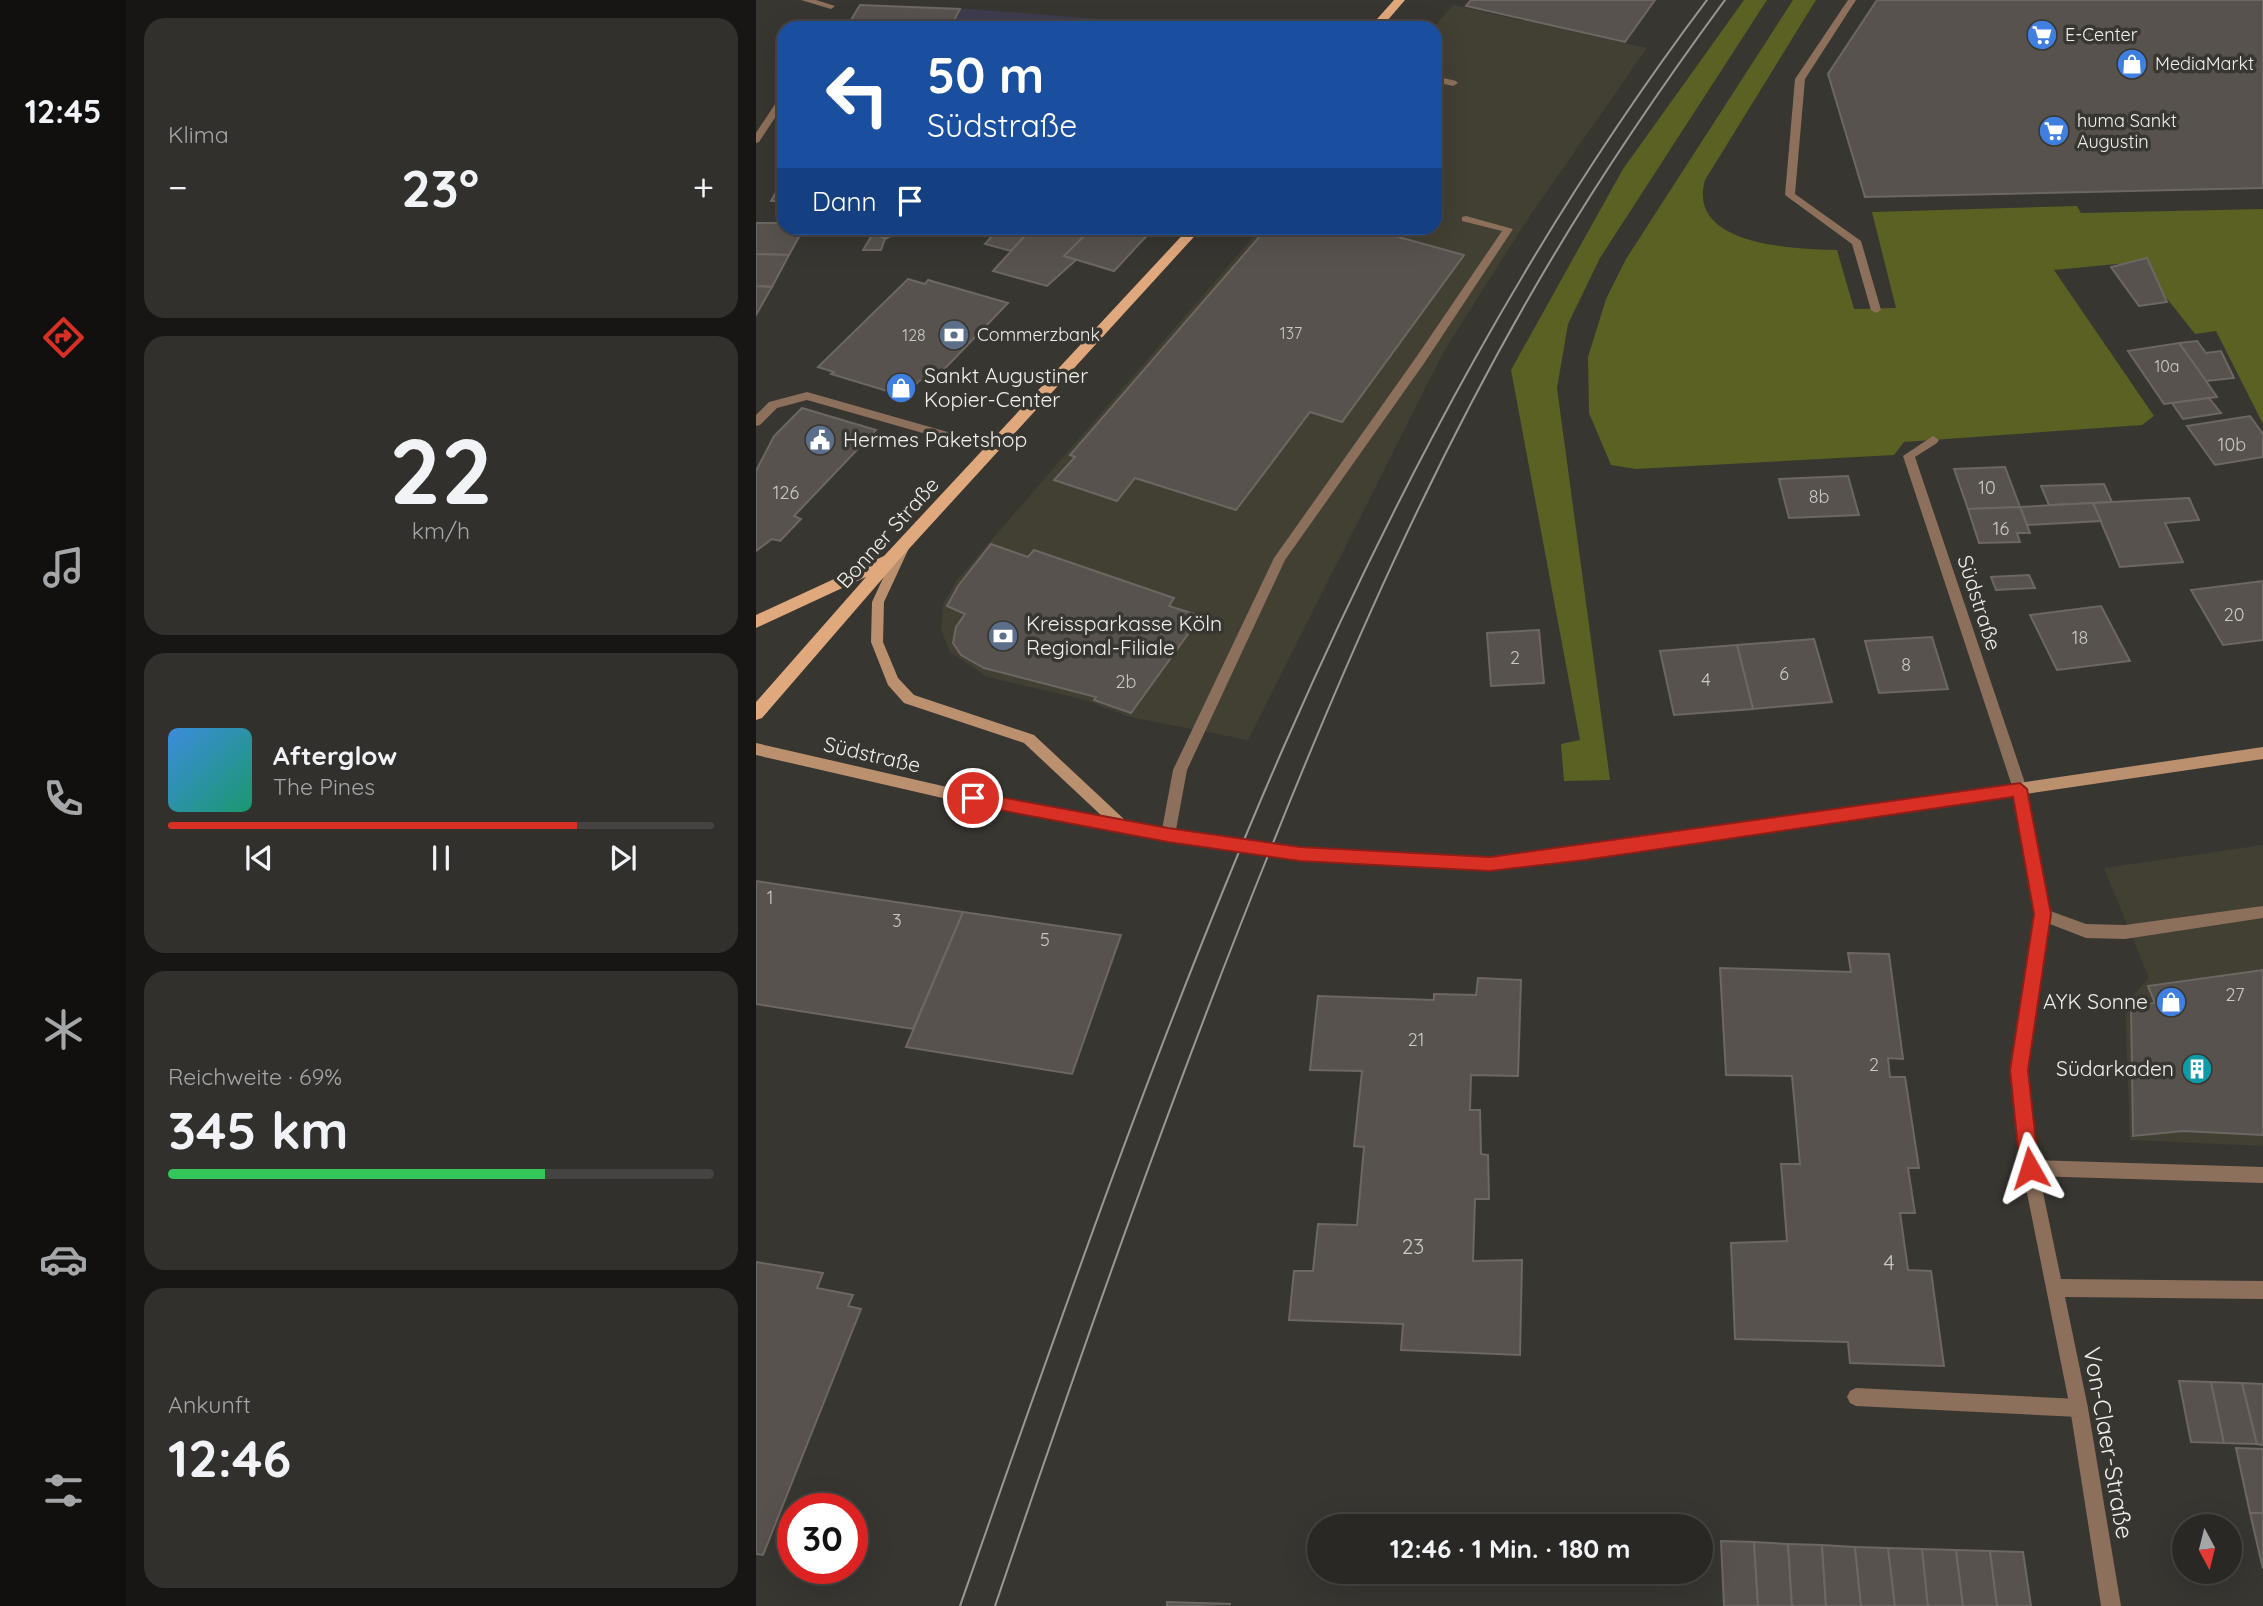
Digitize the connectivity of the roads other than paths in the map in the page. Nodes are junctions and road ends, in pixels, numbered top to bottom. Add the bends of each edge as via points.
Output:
1 (805, 0) edge
2 (1400, 0) edge
3 (1852, 0) edge
4 (831, 6) dead end
5 (1381, 21) edge
6 (1442, 81) edge
7 (1453, 83) dead end
8 (777, 108) edge
9 (756, 140) edge
10 (1466, 219) dead end
11 (1190, 235) edge
12 (1876, 310) dead end
13 (756, 422) edge
14 (1933, 440) dead end
15 (993, 449) junction
16 (905, 545) junction
17 (891, 559) junction
18 (756, 622) edge
19 (756, 713) edge
20 (756, 749) edge
21 (2263, 753) edge
22 (2020, 789) junction
23 (1122, 826) junction
24 (1168, 835) junction
25 (2263, 912) edge
26 (2042, 914) junction
27 (2030, 1168) junction
28 (2263, 1175) edge
29 (2055, 1288) junction
30 (2263, 1290) edge
31 (1856, 1397) dead end
32 (2079, 1408) junction
33 (2111, 1606) edge

1 - 4 street
2 - 5 main road
3 - 12 street via 1800,79 1790,195 1857,243
6 - 7 street
8 - 9 street
10 - 24 street via 1508,229 1280,558 1180,770
11 - 15 main road, Bonner Straße
13 - 15 street via 774,405 807,396
14 - 22 street, Südstraße via 1909,456
15 - 16 main road, Bonner Straße
16 - 17 main road, Bonner Straße
16 - 23 street via 878,602 877,642 893,681 909,699 1029,739
17 - 18 main road
17 - 19 main road, Bonner Straße
20 - 23 street, Südstraße via 947,793
21 - 22 street, Südstraße
22 - 24 street, Südstraße via 1490,864 1300,854
22 - 26 street, Von-Claer-Straße
23 - 24 street, Südstraße
25 - 26 street via 2125,932 2086,931
26 - 27 street, Von-Claer-Straße via 2019,1070
27 - 28 street
27 - 29 street, Von-Claer-Straße
29 - 30 street
29 - 32 street, Von-Claer-Straße
31 - 32 street
32 - 33 street, Von-Claer-Straße

